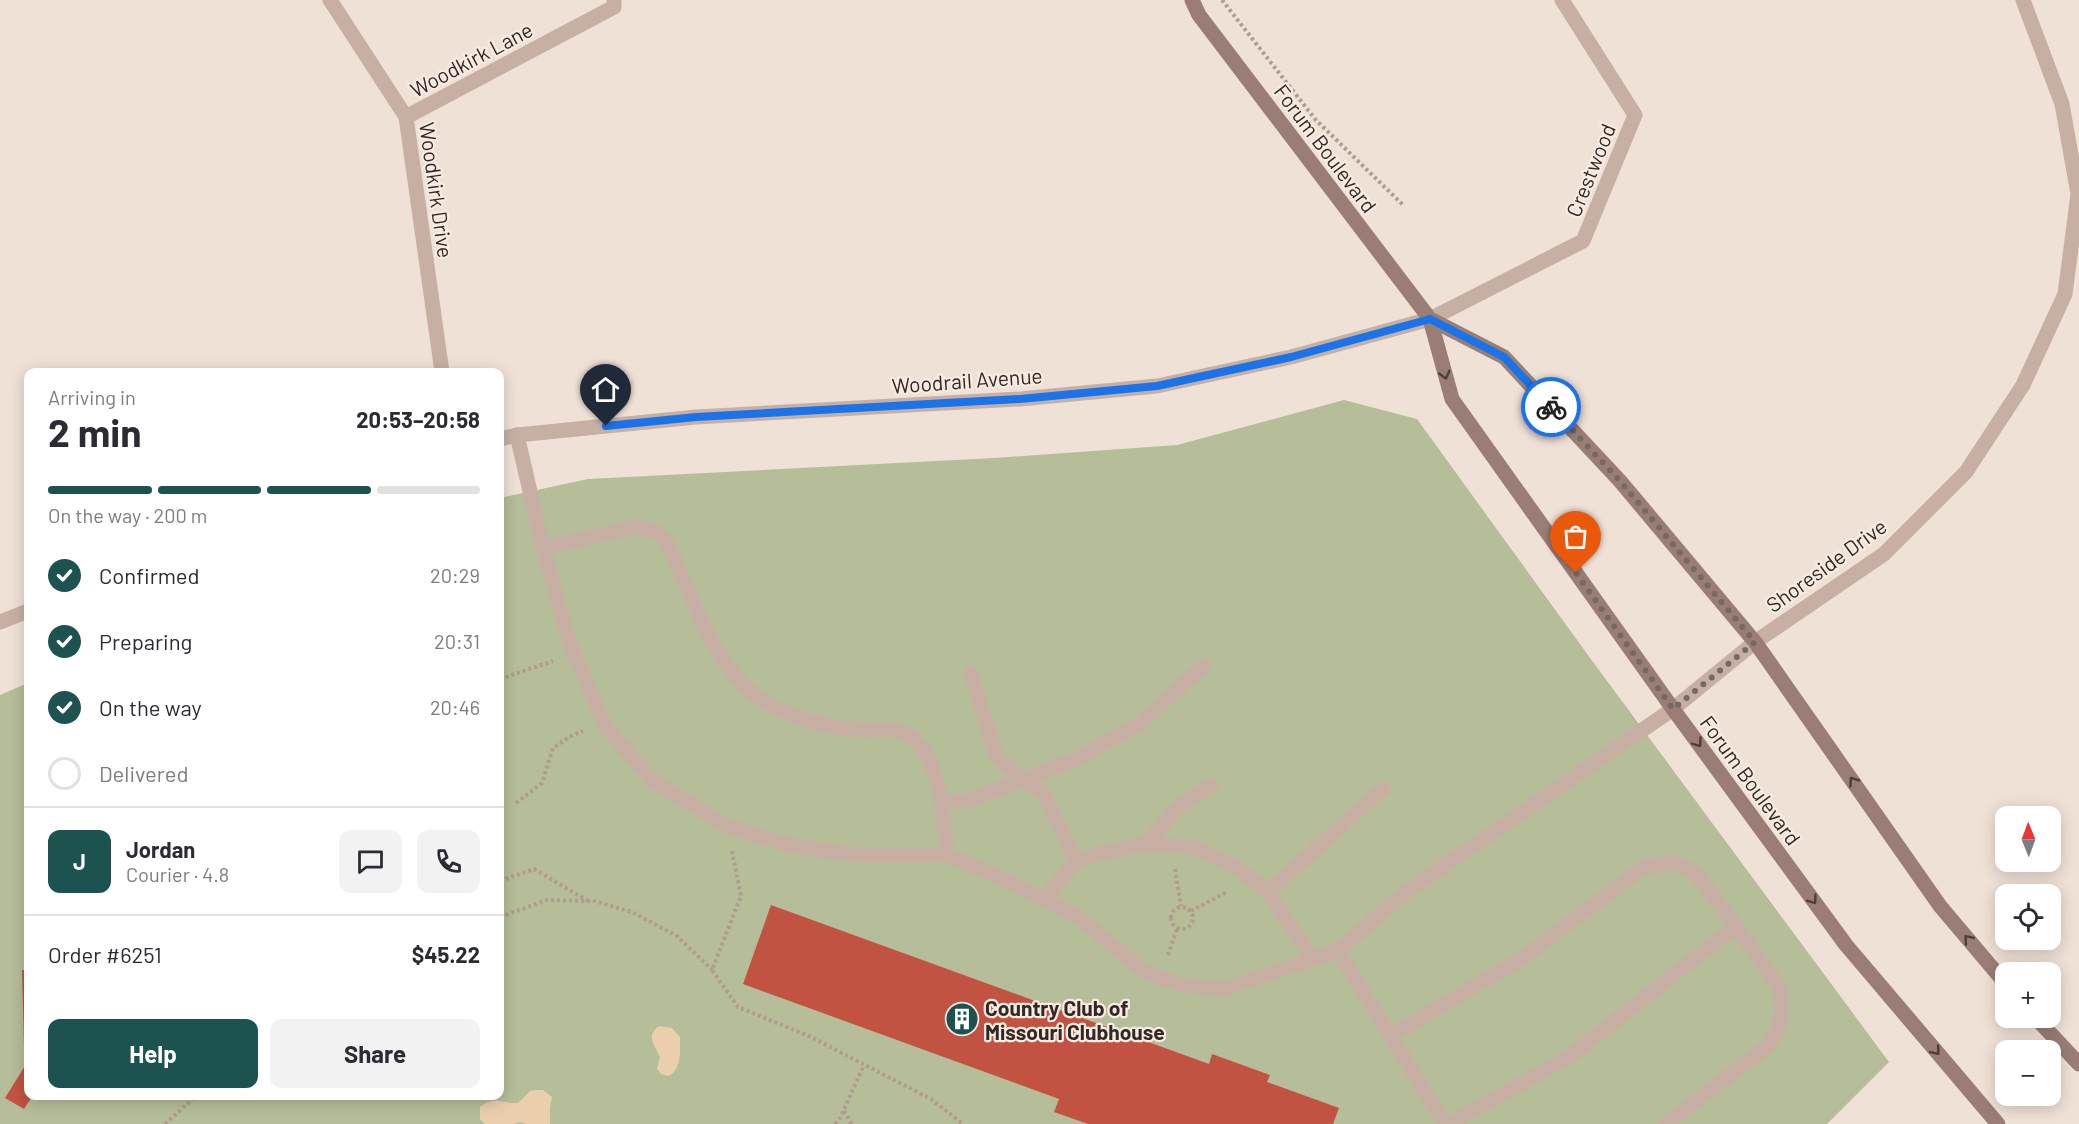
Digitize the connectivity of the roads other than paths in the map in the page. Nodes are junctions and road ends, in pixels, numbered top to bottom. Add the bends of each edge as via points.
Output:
1 (330, 0) edge
2 (614, 0) edge
3 (1192, 0) edge
4 (1562, 0) edge
5 (2023, 0) edge
6 (406, 117) junction
7 (1430, 319) junction
8 (441, 368) edge
9 (517, 435) junction
10 (504, 438) edge
11 (543, 548) junction
12 (24, 613) edge
13 (0, 622) edge
14 (1755, 642) junction
15 (1203, 666) dead end
16 (971, 674) dead end
17 (1673, 709) junction
18 (1021, 780) junction
19 (1211, 785) dead end
20 (1383, 789) dead end
21 (941, 801) junction
22 (1148, 843) junction
23 (947, 855) junction
24 (1076, 861) junction
25 (1268, 892) junction
26 (1044, 899) junction
27 (1736, 926) junction
28 (1338, 951) junction
29 (1312, 959) junction
30 (1995, 971) edge
31 (2045, 1028) edge
32 (1390, 1036) junction
33 (2079, 1064) edge
34 (1447, 1124) edge
35 (1666, 1124) edge
36 (1998, 1124) edge

1 - 6 street, Woodkirk Drive
2 - 6 street, Woodkirk Lane via 614,7
3 - 7 street, Forum Boulevard via 1199,15
4 - 7 street, Crestwood via 1635,115 1583,241
5 - 14 street, Shoreside Drive via 2062,104 2078,194 2065,294 2023,385 1966,472 1884,554
6 - 8 street, Woodkirk Drive
7 - 9 street, Woodrail Avenue via 1291,357 1157,386 1020,399 696,417
7 - 14 street, Forum Boulevard via 1507,360 1620,481
7 -> 17 street, Forum Boulevard via 1452,399
9 - 10 street, Woodrail Avenue
9 - 11 street
11 - 21 street via 637,527 653,528 669,546 716,651 748,689 773,706 809,721 905,733 918,743 931,762
11 - 23 street via 574,654 606,727 653,781 727,826 789,845 853,855
12 - 13 street
14 - 17 street, Shoreside Drive
30 -> 14 street, Forum Boulevard via 1940,906
15 - 18 street via 1141,723 1076,759
16 - 18 street via 996,755
17 - 28 street, Shoreside Drive via 1406,892
17 -> 36 street, Forum Boulevard via 1846,945
18 - 21 street via 968,801
18 - 24 street via 1043,792
19 - 22 street via 1177,808
20 - 25 street
21 - 23 street
22 - 24 street
22 - 25 street via 1195,848 1236,867
23 - 26 street
24 - 26 street
25 - 29 street
26 - 29 street via 1078,917 1145,972 1182,985 1224,989
27 - 32 street via 1695,872 1673,862 1644,867 1521,959
27 - 34 street via 1569,1057
27 - 35 street via 1780,989 1782,1010 1778,1030 1755,1057
28 - 29 street
28 - 32 street
31 - 33 street
32 - 34 street

